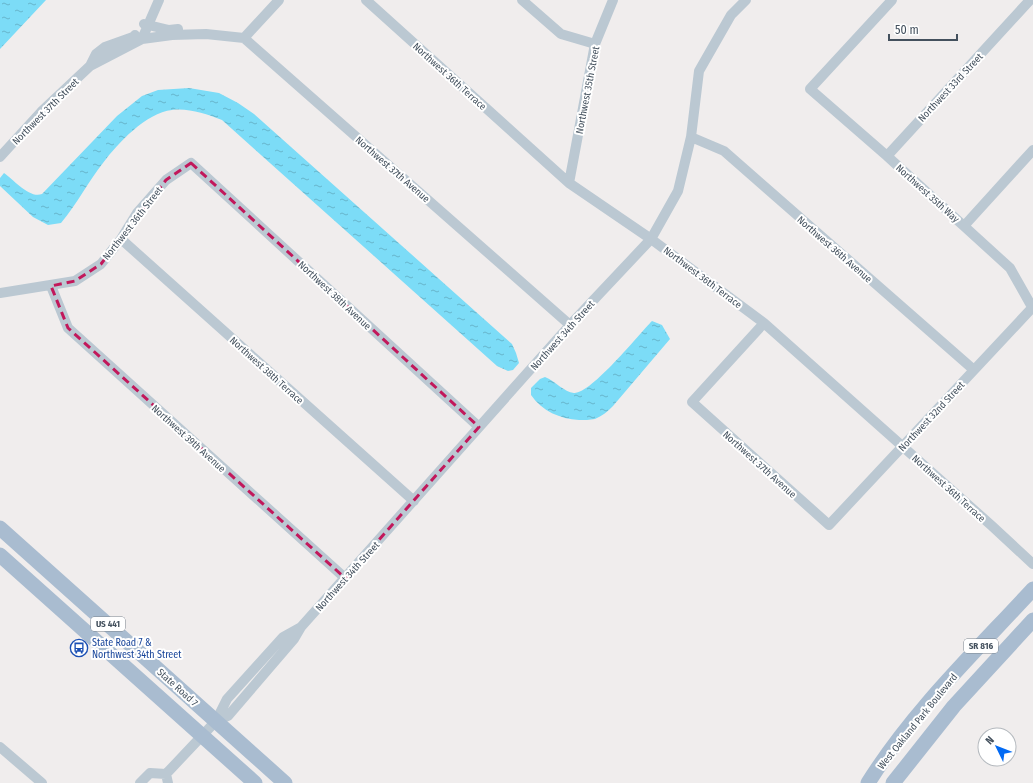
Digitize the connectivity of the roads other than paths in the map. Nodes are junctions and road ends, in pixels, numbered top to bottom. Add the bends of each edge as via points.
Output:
1 (153, 0) edge
2 (159, 0) edge
3 (279, 0) edge
4 (366, 0) edge
5 (522, 0) edge
6 (613, 0) edge
7 (746, 0) edge
8 (892, 0) edge
9 (1030, 0) edge
10 (146, 25) junction
11 (206, 34) junction
12 (138, 37) junction
13 (244, 38) junction
14 (595, 44) junction
15 (691, 137) junction
16 (1033, 150) edge
17 (887, 156) junction
18 (0, 157) edge
19 (191, 163) joint
20 (569, 183) junction
21 (964, 226) junction
22 (121, 239) junction
23 (651, 239) junction
24 (51, 286) junction
25 (0, 293) edge
26 (1033, 307) edge
27 (764, 323) junction
28 (570, 326) junction
29 (974, 370) junction
30 (479, 427) junction
31 (902, 446) junction
32 (414, 501) junction
33 (829, 525) joint
34 (0, 528) edge
35 (0, 555) edge
36 (1033, 564) edge
37 (345, 578) junction
38 (1033, 589) edge
39 (1033, 620) edge
40 (216, 721) junction
41 (202, 736) junction
42 (0, 747) edge
43 (167, 779) edge
44 (42, 783) edge
45 (140, 783) edge
46 (255, 783) edge
47 (285, 783) edge
48 (868, 783) edge
49 (893, 783) edge

1 - 10 street, Northwest 37th Street
2 - 10 street, Northwest 37th Street
3 - 13 street
4 - 20 street, Northwest 36th Terrace
5 - 14 street via 561,34
6 - 14 street, Northwest 35th Street
7 - 15 street, Northwest 34th Street via 731,15 699,71
8 - 17 street, Northwest 35th Way via 810,89
9 - 17 street, Northwest 33rd Street
10 - 11 street via 168,30 201,29
10 - 12 street, Northwest 37th Street
11 - 12 street
11 - 13 street
12 - 18 street, Northwest 37th Street via 105,47 96,54 90,66 41,112
13 - 28 street, Northwest 37th Avenue
14 - 20 street, Northwest 35th Street
15 - 23 street, Northwest 34th Street via 678,192
15 - 29 street, Northwest 36th Avenue via 724,151
16 - 21 street
17 - 21 street, Northwest 35th Way
19 - 22 street, Northwest 36th Street via 166,180 137,213
19 - 30 street, Northwest 38th Avenue
20 - 23 street, Northwest 36th Terrace
21 - 26 street, Northwest 35th Way via 1010,268
22 - 24 street, Northwest 36th Street via 101,264 75,281
22 - 32 street, Northwest 38th Terrace
23 - 27 street, Northwest 36th Terrace
23 - 28 street, Northwest 34th Street
24 - 25 street, Northwest 36th Street
24 - 37 street, Northwest 39th Avenue via 68,328
26 - 29 street, Northwest 32nd Street
27 - 31 street, Northwest 36th Terrace
27 - 33 street, Northwest 37th Avenue via 692,402
28 - 30 street, Northwest 34th Street
29 - 31 street, Northwest 32nd Street
30 - 32 street, Northwest 34th Street
31 - 33 street, Northwest 32nd Street
31 - 36 street, Northwest 36th Terrace
32 - 37 street, Northwest 34th Street
34 - 40 main road, State Road 7 / US 441
35 - 41 main road, State Road 7 / US 441
37 - 40 street, Northwest 34th Street via 301,628 283,637 226,699
38 - 48 main road, West Oakland Park Boulevard / SR 816 via 930,702
39 - 49 main road, West Oakland Park Boulevard / SR 816 via 954,706
40 - 41 street, Northwest 34th Street
40 - 47 main road, State Road 7 / US 441
41 - 43 street, Northwest 34th Street
41 - 46 main road, State Road 7 / US 441
42 - 44 street
43 - 45 street, Northwest 34th Street via 150,773

